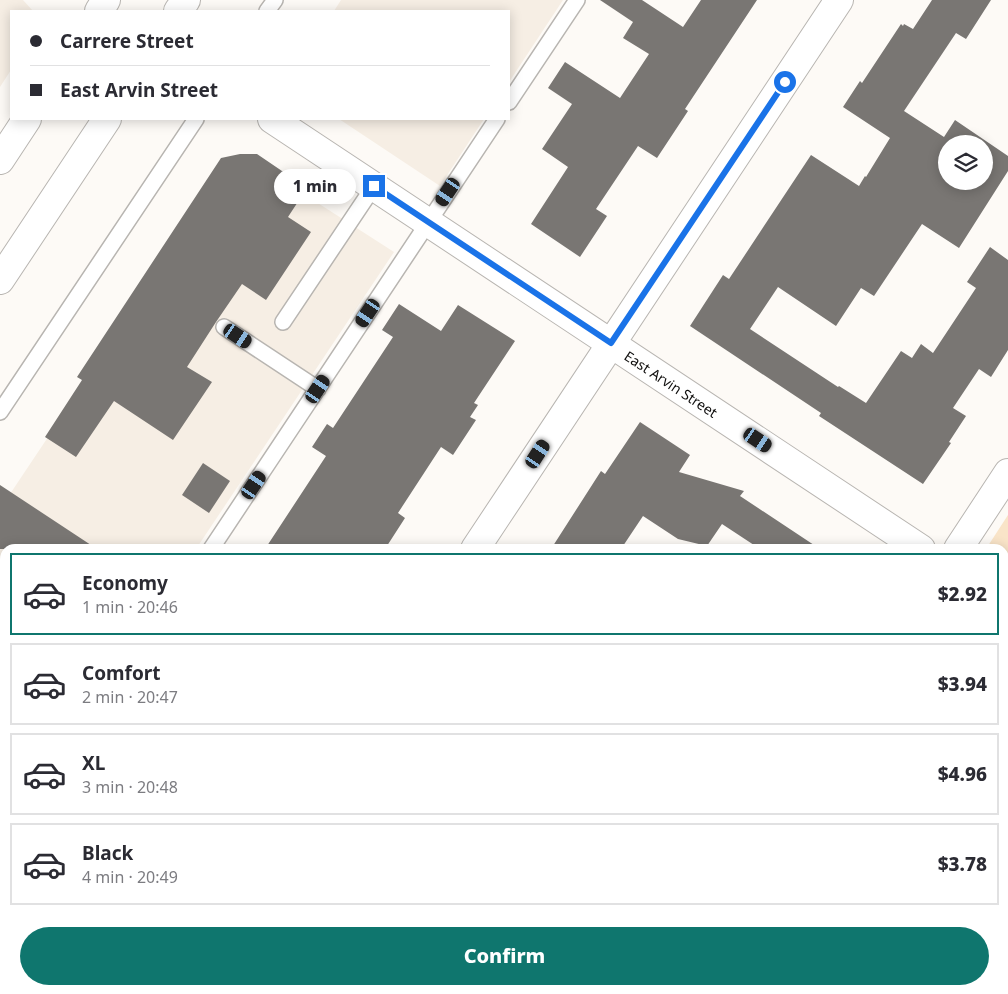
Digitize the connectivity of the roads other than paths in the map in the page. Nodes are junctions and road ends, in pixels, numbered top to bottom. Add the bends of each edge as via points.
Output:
1 (577, 0) edge
2 (839, 0) edge
3 (510, 100) edge
4 (26, 120) edge
5 (106, 120) edge
6 (195, 120) edge
7 (274, 120) edge
8 (496, 120) edge
9 (0, 160) edge
10 (374, 186) junction
11 (428, 222) junction
12 (0, 280) edge
13 (283, 322) dead end
14 (224, 327) dead end
15 (611, 343) junction
16 (318, 389) junction
17 (0, 412) edge
18 (1008, 473) edge
19 (214, 544) edge
20 (478, 544) edge
21 (913, 544) edge
22 (961, 544) edge

1 - 3 lane
2 - 15 street
4 - 9 street
5 - 12 street
6 - 17 lane
7 - 10 street, East Arvin Street
8 - 11 lane
10 - 11 street, East Arvin Street
10 - 13 lane
11 - 15 street, East Arvin Street
11 - 16 lane
14 - 16 lane
15 - 20 street
15 - 21 street, East Arvin Street
16 - 19 lane
18 - 22 street

